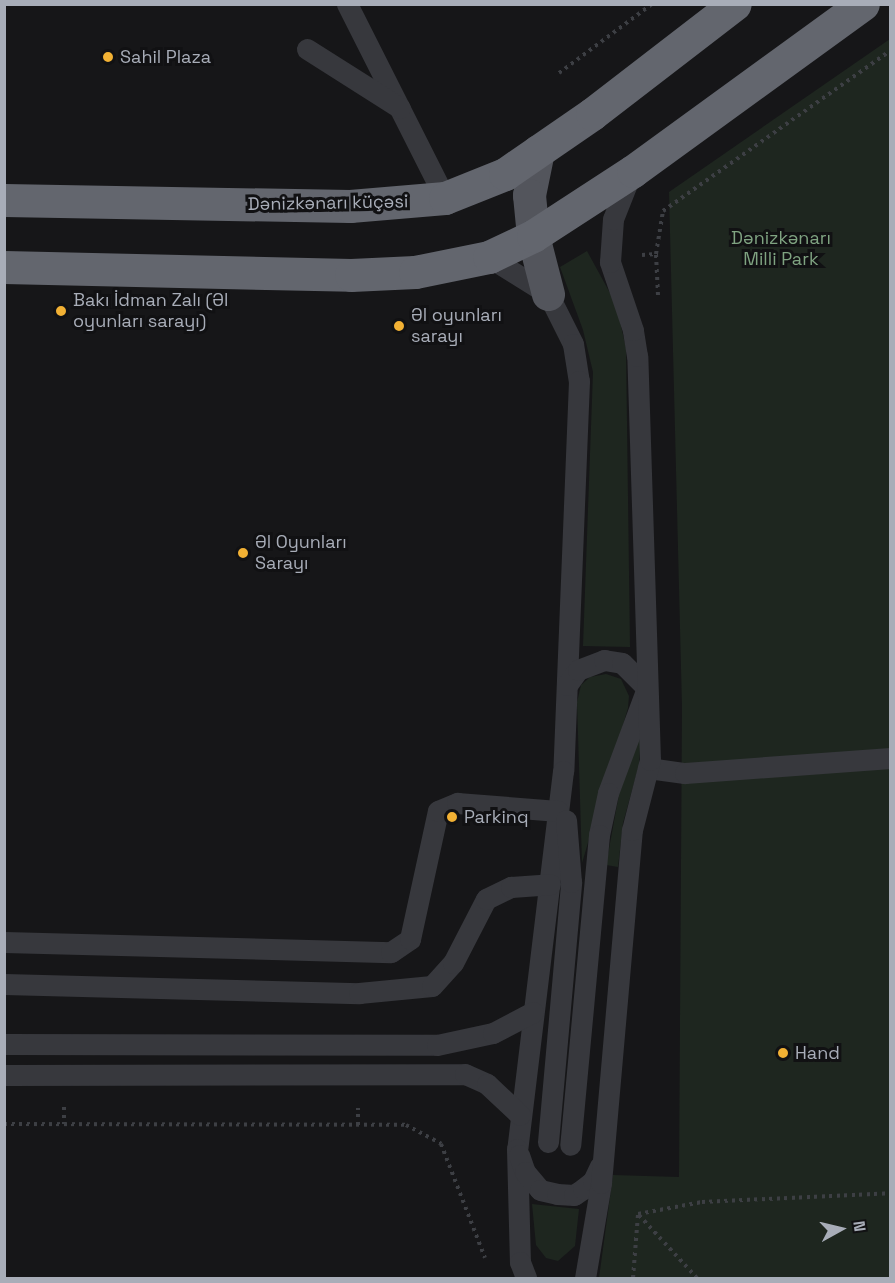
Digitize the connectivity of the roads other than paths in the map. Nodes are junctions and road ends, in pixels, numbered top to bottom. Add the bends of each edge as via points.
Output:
1 (347, 4) edge
2 (735, 4) edge
3 (863, 4) edge
4 (307, 49) dead end
5 (400, 109) junction
6 (538, 151) junction
7 (633, 171) junction
8 (445, 198) junction
9 (4, 200) edge
10 (533, 236) junction
11 (489, 257) junction
12 (4, 267) edge
13 (548, 294) junction
14 (567, 685) junction
15 (647, 688) junction
16 (891, 758) edge
17 (648, 768) junction
18 (563, 771) junction
19 (558, 811) junction
20 (550, 884) junction
21 (4, 942) edge
22 (4, 984) edge
23 (533, 1012) junction
24 (4, 1044) edge
25 (4, 1075) edge
26 (520, 1115) junction
27 (548, 1142) dead end
28 (570, 1145) dead end
29 (517, 1149) junction
30 (603, 1158) junction
31 (526, 1278) edge
32 (585, 1278) edge

1 - 5 lane
2 - 6 highway, Dənizkənarı küçəsi
3 - 7 highway
4 - 5 lane
5 - 8 lane
6 - 8 highway, Dənizkənarı küçəsi via 505,174
6 - 10 main road via 529,195
7 - 10 highway
7 - 15 lane via 619,196 613,219 610,262 633,330 637,357
8 - 9 highway, Dənizkənarı küçəsi via 350,206
10 - 11 highway
10 - 13 main road
11 - 12 highway via 425,270 351,274
11 - 13 lane
13 - 14 lane via 573,344 579,381
14 - 15 lane via 578,670 604,660 622,663
14 - 18 lane
15 - 17 lane
15 - 28 lane via 608,793 599,836
16 - 17 lane via 685,773
17 - 30 lane via 632,830
18 - 19 lane
18 - 27 lane via 571,882
19 - 20 lane
19 - 21 lane via 457,803 438,812 410,939 392,952
20 - 22 lane via 511,887 486,899 453,963 432,986 359,993
20 - 23 lane
23 - 24 lane via 493,1033 437,1045
23 - 26 lane
25 - 26 lane via 465,1074 487,1084
26 - 29 lane
29 - 30 lane via 525,1172 540,1190 557,1194 574,1195 588,1185
29 - 31 lane via 520,1262
30 - 32 lane

